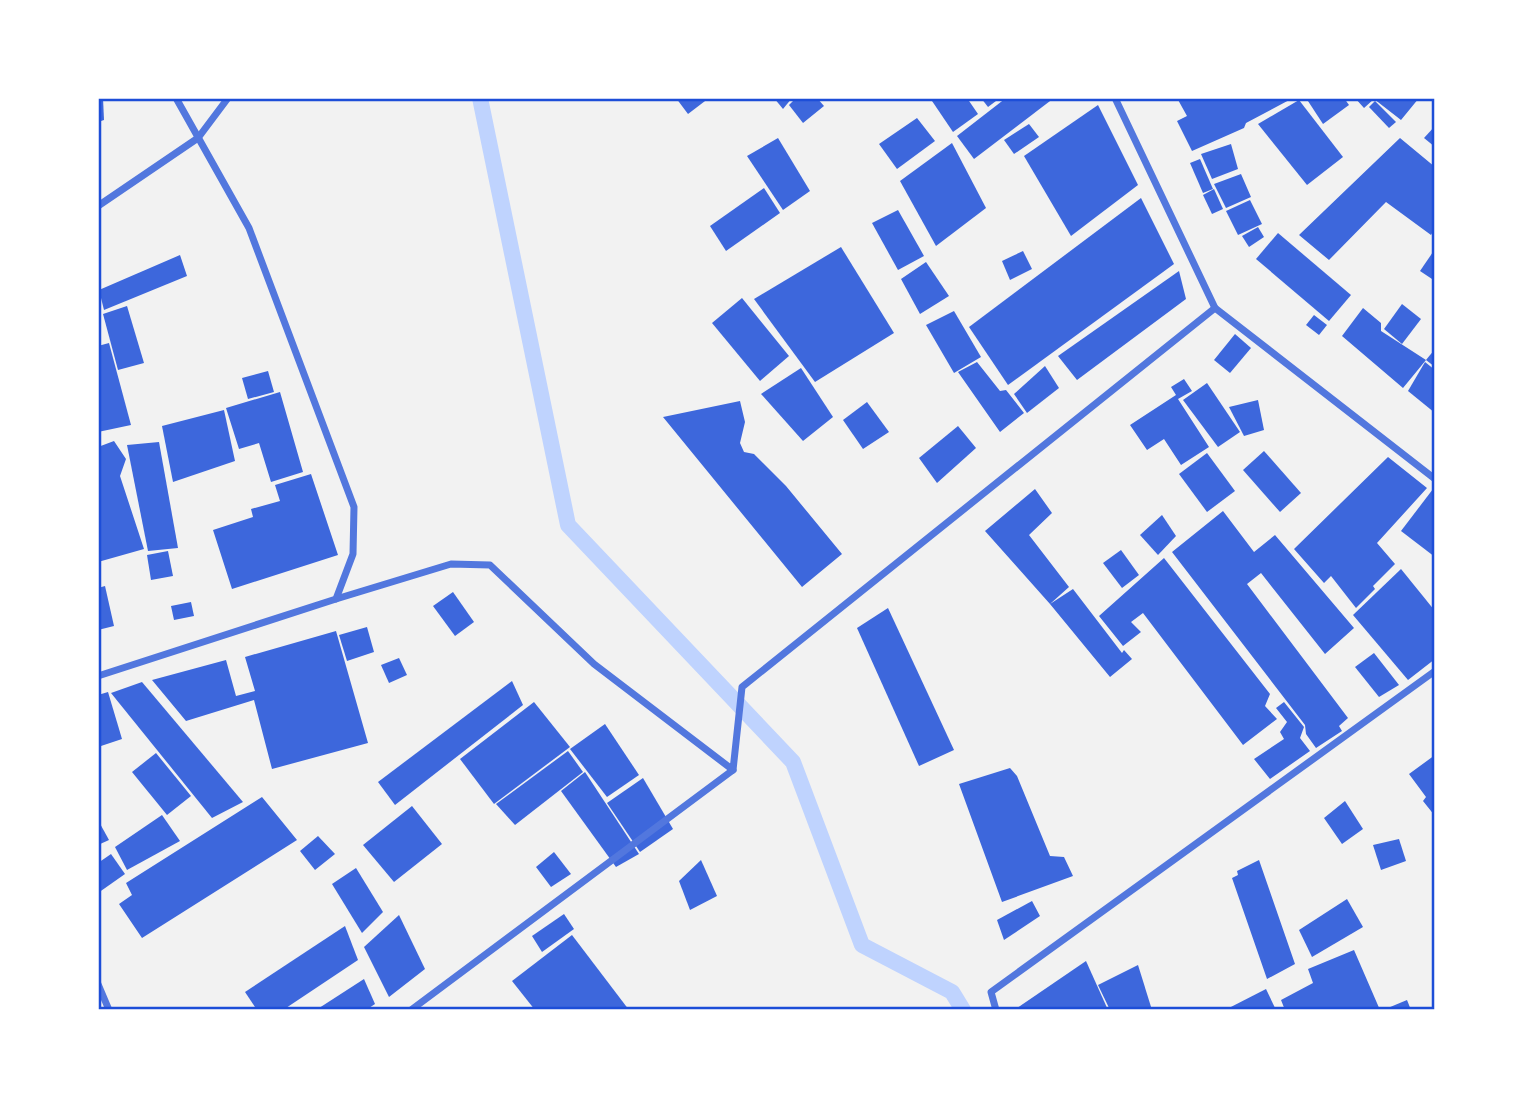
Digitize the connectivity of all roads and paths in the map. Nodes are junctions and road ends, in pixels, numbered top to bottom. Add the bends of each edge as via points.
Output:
1 (176, 98) edge
2 (228, 98) edge
3 (1115, 98) edge
4 (198, 138) junction
5 (98, 206) edge
6 (1215, 308) junction
7 (1435, 479) edge
8 (336, 600) junction
9 (1435, 671) edge
10 (98, 676) edge
11 (733, 770) junction
12 (98, 984) edge
13 (109, 1010) edge
14 (411, 1010) edge
15 (996, 1010) edge

1 - 4 street
2 - 4 street
3 - 6 street
4 - 5 street
4 - 8 street via 249,228 354,507 354,554
6 - 7 street
6 - 11 street via 742,687
8 - 10 street
8 - 11 street via 451,565 490,565 594,664
9 - 15 street via 991,992
11 - 14 street
12 - 13 street

